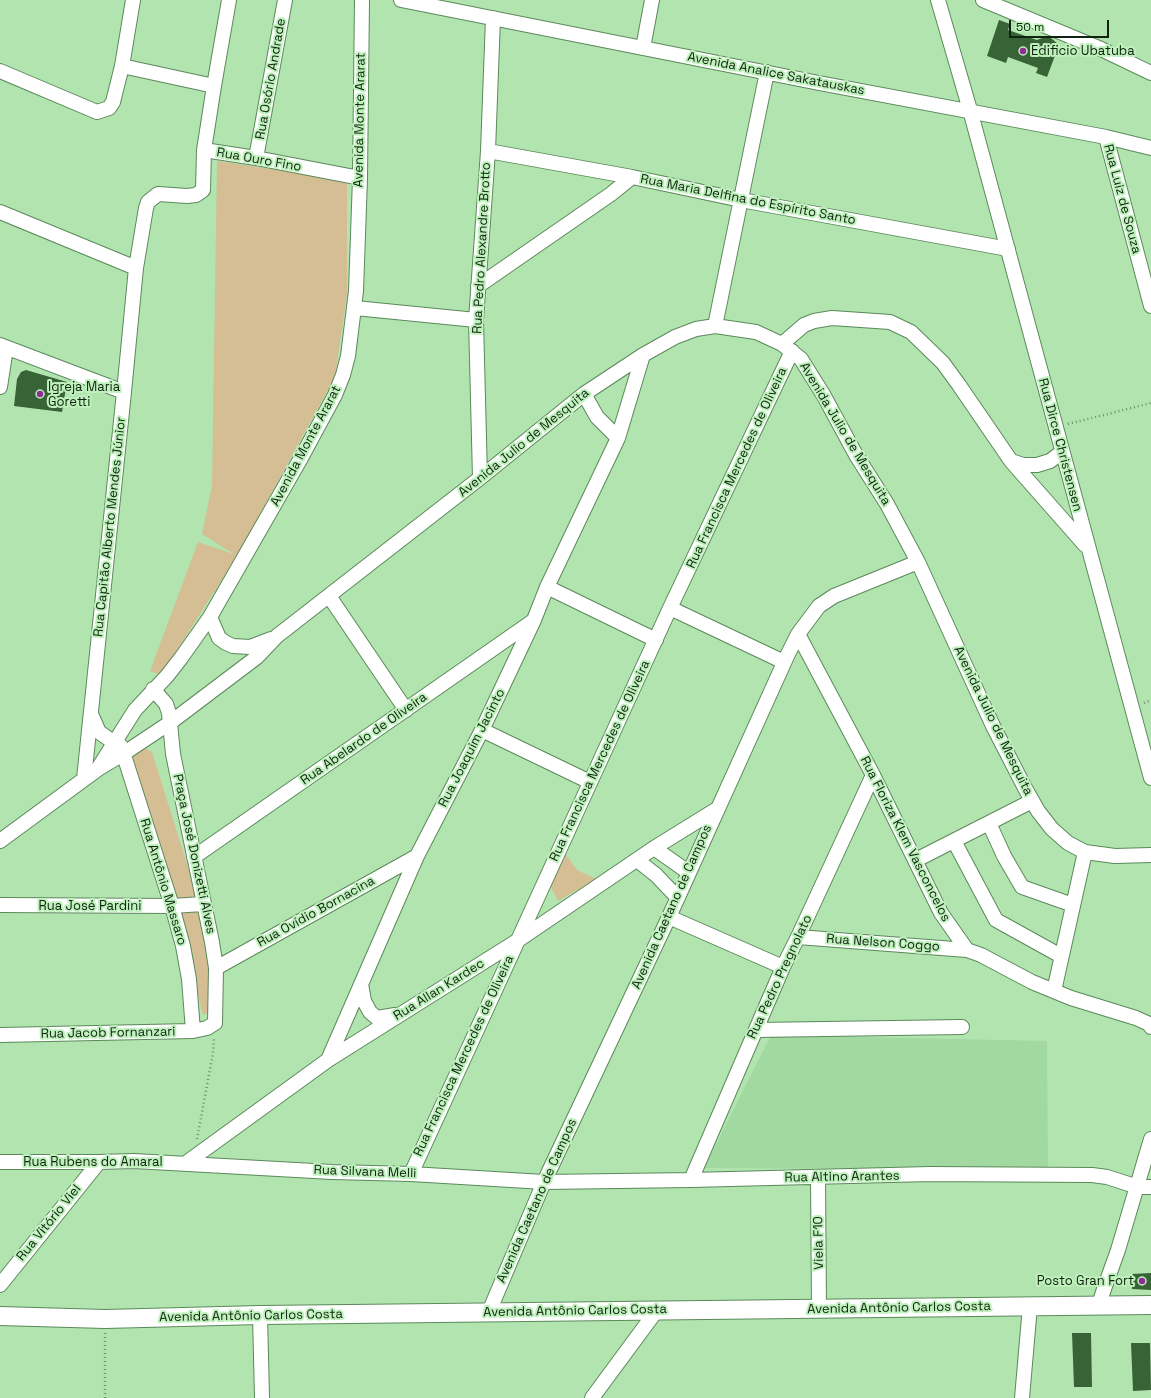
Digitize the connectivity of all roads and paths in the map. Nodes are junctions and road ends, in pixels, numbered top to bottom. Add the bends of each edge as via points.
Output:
1 (133, 0) edge
2 (230, 0) edge
3 (285, 0) edge
4 (362, 0) edge
5 (401, 0) edge
6 (652, 0) edge
7 (938, 0) edge
8 (983, 0) edge
9 (493, 18) junction
10 (643, 48) junction
11 (122, 66) junction
12 (0, 71) edge
13 (767, 72) junction
14 (1151, 73) edge
15 (214, 86) junction
16 (970, 110) junction
17 (1106, 137) junction
18 (1151, 148) edge
19 (204, 150) junction
20 (488, 151) junction
21 (256, 158) junction
22 (632, 177) junction
23 (360, 178) junction
24 (741, 200) junction
25 (0, 212) edge
26 (1008, 249) junction
27 (136, 268) junction
28 (478, 286) junction
29 (1151, 306) edge
30 (355, 308) junction
31 (476, 320) junction
32 (715, 326) junction
33 (3, 347) edge
34 (787, 347) junction
35 (643, 355) junction
36 (0, 387) edge
37 (124, 392) junction
38 (584, 394) junction
39 (1151, 403) edge
40 (1055, 427) junction
41 (618, 438) junction
42 (1062, 452) junction
43 (1011, 461) junction
44 (480, 478) junction
45 (1088, 549) junction
46 (918, 562) junction
47 (547, 587) junction
48 (329, 596) junction
49 (670, 608) junction
50 (210, 617) junction
51 (534, 620) junction
52 (798, 634) junction
53 (277, 636) junction
54 (656, 640) junction
55 (784, 662) junction
56 (153, 689) junction
57 (406, 710) junction
58 (91, 714) junction
59 (129, 718) junction
60 (171, 722) junction
61 (482, 730) junction
62 (116, 739) junction
63 (146, 739) junction
64 (123, 754) junction
65 (98, 769) junction
66 (873, 775) junction
67 (1151, 778) edge
68 (84, 779) junction
69 (590, 782) junction
70 (1032, 801) junction
71 (717, 809) junction
72 (990, 823) junction
73 (0, 841) edge
74 (954, 841) junction
75 (654, 848) junction
76 (1085, 852) junction
77 (1151, 855) edge
78 (417, 856) junction
79 (194, 857) junction
80 (637, 860) junction
81 (916, 860) junction
82 (688, 872) junction
83 (677, 897) junction
84 (203, 904) junction
85 (0, 905) edge
86 (172, 906) junction
87 (1073, 906) junction
88 (669, 917) junction
89 (798, 937) junction
90 (517, 941) junction
91 (967, 950) junction
92 (1061, 956) junction
93 (783, 967) junction
94 (216, 968) junction
95 (361, 984) junction
96 (1054, 991) junction
97 (403, 1012) junction
98 (215, 1023) junction
99 (962, 1027) dead end
100 (1151, 1027) edge
101 (756, 1030) junction
102 (193, 1031) junction
103 (0, 1035) edge
104 (328, 1060) junction
105 (1151, 1138) edge
106 (196, 1141) dead end
107 (0, 1162) edge
108 (99, 1162) junction
109 (186, 1164) junction
110 (411, 1174) junction
111 (818, 1177) junction
112 (691, 1180) junction
113 (544, 1182) junction
114 (1144, 1187) edge
115 (0, 1285) edge
116 (1099, 1305) junction
117 (1151, 1305) edge
118 (1030, 1306) junction
119 (819, 1309) junction
120 (657, 1310) junction
121 (489, 1312) junction
122 (260, 1315) junction
123 (0, 1316) edge
124 (105, 1318) junction
125 (105, 1398) edge
126 (262, 1398) edge
127 (592, 1398) edge
128 (1022, 1398) edge

1 - 11 street
2 - 15 street
3 - 21 street, Rua Osório Andrade
4 - 23 street, Avenida Monte Ararat
5 - 9 street, Avenida Analice Sakatauskas
6 - 10 street
7 - 16 street, Rua Dirce Christensen
8 - 14 street via 1101,49
9 - 10 street, Avenida Analice Sakatauskas
9 - 20 street, Rua Pedro Alexandre Brotto
10 - 13 street, Avenida Analice Sakatauskas
11 - 12 street via 113,102 109,108 97,112
11 - 15 street
13 - 16 street, Avenida Analice Sakatauskas
13 - 24 street
15 - 19 street
16 - 17 street, Avenida Analice Sakatauskas
16 - 26 street, Rua Dirce Christensen
17 - 18 street, Avenida Analice Sakatauskas
17 - 29 street, Rua Luiz de Souza
19 - 21 street, Rua Ouro Fino
19 - 27 street, Rua Ouro Fino via 203,190 196,195 187,196 158,194 148,202
20 - 22 street, Rua Maria Delfina do Espírito Santo
20 - 28 street, Rua Pedro Alexandre Brotto
21 - 23 street, Rua Ouro Fino
22 - 24 street, Rua Maria Delfina do Espírito Santo
22 - 28 street
23 - 30 street, Avenida Monte Ararat
24 - 26 street, Rua Maria Delfina do Espírito Santo
24 - 32 street
25 - 27 street
26 - 40 street, Rua Dirce Christensen
27 - 37 street, Rua Capitão Alberto Mendes Júnior
28 - 31 street, Rua Pedro Alexandre Brotto
30 - 31 street
30 - 50 street, Avenida Monte Ararat via 348,356 335,395
31 - 44 street, Rua Pedro Alexandre Brotto
32 - 34 street, Avenida Julio de Mesquita via 756,332
32 - 35 street, Avenida Julio de Mesquita via 685,332
33 - 36 street
33 - 37 street
34 - 43 street via 804,325 832,318 890,322 911,332 943,363
34 - 46 street, Avenida Julio de Mesquita via 801,359 824,396
34 - 49 street, Rua Francisca Mercedes de Oliveira
35 - 38 street, Avenida Julio de Mesquita
35 - 41 street, Rua Joaquim Jacinto
37 - 58 street, Rua Capitão Alberto Mendes Júnior
38 - 41 street via 597,417
38 - 44 street, Avenida Julio de Mesquita
39 - 40 path
40 - 42 street, Rua Dirce Christensen
41 - 47 street, Rua Joaquim Jacinto
42 - 43 street via 1050,461 1037,465 1023,466
42 - 45 street, Rua Dirce Christensen
43 - 45 street
44 - 48 street, Avenida Julio de Mesquita
45 - 67 street, Rua Dirce Christensen
46 - 52 street, Avenida Caetano de Campos via 834,596 819,606
46 - 70 street, Avenida Julio de Mesquita via 993,726
47 - 51 street, Rua Joaquim Jacinto
47 - 54 street
48 - 53 street, Avenida Julio de Mesquita
48 - 57 street
49 - 54 street, Rua Francisca Mercedes de Oliveira
49 - 55 street
50 - 53 street, Avenida Julio de Mesquita via 220,638 233,646 250,647
50 - 56 street, Avenida Monte Ararat via 181,658
51 - 57 street, Rua Abelardo de Oliveira
51 - 61 street, Rua Joaquim Jacinto
52 - 55 street, Avenida Caetano de Campos
52 - 66 street, Rua Floriza Klem Vasconcelos
53 - 60 street, Avenida Julio de Mesquita via 257,657
54 - 69 street, Rua Francisca Mercedes de Oliveira
55 - 71 street, Avenida Caetano de Campos
56 - 59 street, Avenida Monte Ararat
56 - 60 street, Praça José Donizetti Alves via 166,704
57 - 79 street, Rua Abelardo de Oliveira
58 - 62 street via 99,732
58 - 68 street, Rua Capitão Alberto Mendes Júnior
59 - 62 street, Avenida Monte Ararat
59 - 63 street via 134,732
60 - 63 street, Avenida Julio de Mesquita
60 - 79 street, Praça José Donizetti Alves via 173,754
61 - 69 street
61 - 78 street, Rua Joaquim Jacinto
62 - 64 street, Rua Antônio Massaro
62 - 65 street, Avenida Monte Ararat
63 - 64 street, Avenida Julio de Mesquita
64 - 65 street, Avenida Julio de Mesquita
64 - 86 street, Rua Antônio Massaro
65 - 68 street, Avenida Julio de Mesquita
66 - 81 street, Rua Floriza Klem Vasconcelos
66 - 89 street, Rua Pedro Pregnolato
68 - 73 street, Avenida Julio de Mesquita
69 - 90 street, Rua Francisca Mercedes de Oliveira
70 - 72 street
70 - 76 street, Avenida Julio de Mesquita via 1052,829 1068,843
71 - 75 street, Rua Allan Kardec
71 - 82 street, Avenida Caetano de Campos
72 - 74 street
72 - 87 street via 1004,856 1022,887
74 - 81 street
74 - 92 street via 996,920
75 - 80 street, Rua Allan Kardec
75 - 82 street
76 - 77 street, Avenida Julio de Mesquita via 1115,856
76 - 87 street
78 - 94 street, Rua Ovídio Bornacina
78 - 95 street, Rua Joaquim Jacinto
79 - 84 street, Praça José Donizetti Alves
80 - 83 street
80 - 90 street, Rua Allan Kardec
81 - 91 street, Rua Floriza Klem Vasconcelos via 941,913
82 - 83 street, Avenida Caetano de Campos
83 - 88 street, Avenida Caetano de Campos
84 - 86 street, Rua José Pardini
84 - 94 street, Praça José Donizetti Alves
85 - 86 street, Rua José Pardini
86 - 102 street, Rua Antônio Massaro via 189,980
87 - 92 street
88 - 93 street
88 - 113 street, Avenida Caetano de Campos
89 - 91 street, Rua Nelson Coggo
89 - 93 street, Rua Pedro Pregnolato
90 - 97 street, Rua Allan Kardec
90 - 110 street, Rua Francisca Mercedes de Oliveira
91 - 96 street
92 - 96 street
93 - 101 street, Rua Pedro Pregnolato
94 - 98 street, Praça José Donizetti Alves
95 - 97 street via 364,1001 377,1018
95 - 104 street, Rua Joaquim Jacinto
96 - 100 street via 1136,1018
97 - 104 street, Rua Allan Kardec
98 - 102 street, Rua Jacob Fornanzari
98 - 106 path via 213,1053
99 - 101 street
101 - 112 street, Rua Pedro Pregnolato
102 - 103 street, Rua Jacob Fornanzari
104 - 109 street, Rua Allan Kardec
105 - 114 street
107 - 108 street, Rua Rubens do Amaral
108 - 109 street, Rua Rubens do Amaral
108 - 115 street, Rua Vitório Viel
109 - 110 street, Rua Silvana Melli
110 - 113 street, Rua Silvana Melli
111 - 112 street, Rua Altino Arantes
111 - 114 street, Rua Altino Arantes via 930,1174 1092,1175
111 - 119 street, Viela F10
112 - 113 street, Rua Altino Arantes
113 - 121 street, Avenida Caetano de Campos
114 - 116 street
116 - 117 main road, Avenida Antônio Carlos Costa
116 - 118 main road, Avenida Antônio Carlos Costa
118 - 119 main road, Avenida Antônio Carlos Costa
118 - 128 street
119 - 120 main road, Avenida Antônio Carlos Costa
120 - 121 main road, Avenida Antônio Carlos Costa
120 - 127 street
121 - 122 main road, Avenida Antônio Carlos Costa
122 - 124 main road, Avenida Antônio Carlos Costa
122 - 126 street
123 - 124 main road, Avenida Antônio Carlos Costa
124 - 125 path

